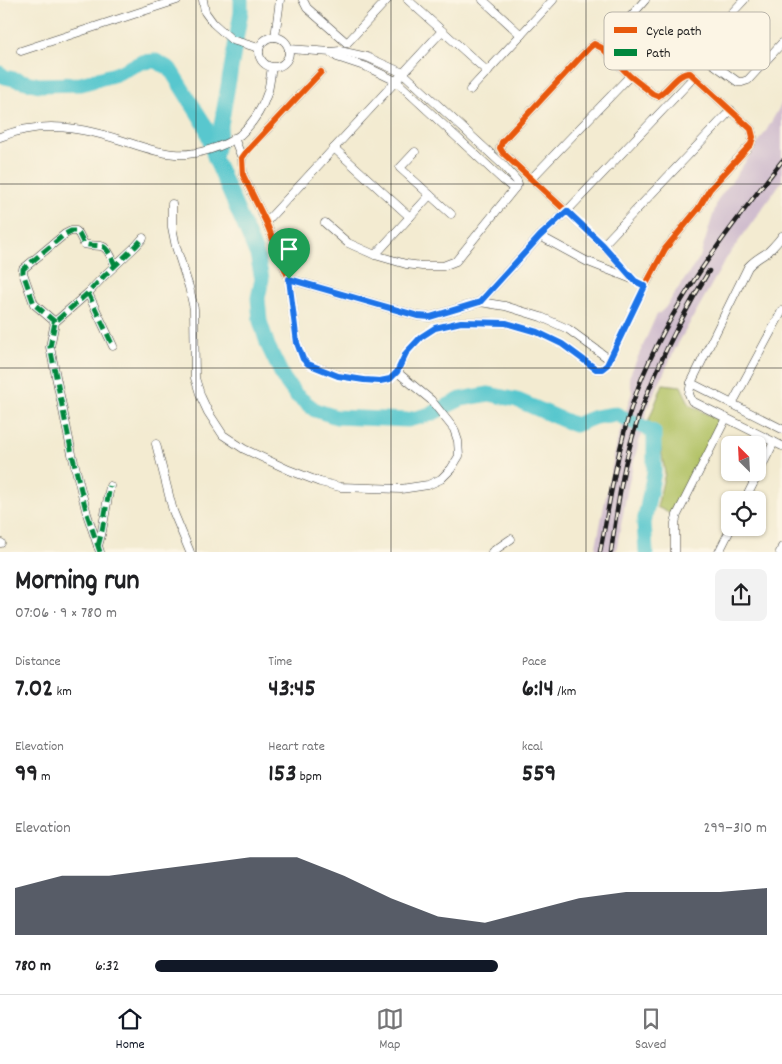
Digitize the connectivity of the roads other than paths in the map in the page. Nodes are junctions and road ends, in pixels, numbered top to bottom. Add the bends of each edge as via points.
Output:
1 (177, 0) edge
2 (202, 0) edge
3 (280, 0) edge
4 (303, 0) edge
5 (387, 0) edge
6 (408, 0) edge
7 (483, 0) edge
8 (553, 0) edge
9 (645, 0) edge
10 (744, 0) edge
11 (635, 12) edge
12 (733, 12) edge
13 (442, 31) junction
14 (521, 35) junction
15 (275, 37) junction
16 (782, 42) edge
17 (260, 48) junction
18 (289, 49) junction
19 (604, 50) edge
20 (21, 51) dead end
21 (331, 52) junction
22 (770, 55) edge
23 (272, 68) junction
24 (624, 70) edge
25 (722, 70) edge
26 (757, 70) edge
27 (321, 72) dead end
28 (488, 72) junction
29 (403, 73) junction
30 (630, 76) junction
31 (694, 77) junction
32 (396, 81) junction
33 (470, 90) dead end
34 (731, 110) junction
35 (0, 137) edge
36 (234, 138) junction
37 (334, 148) junction
38 (415, 152) dead end
39 (242, 158) junction
40 (531, 179) junction
41 (514, 189) junction
42 (430, 195) junction
43 (172, 204) dead end
44 (567, 211) junction
45 (451, 214) dead end
46 (410, 217) junction
47 (266, 222) junction
48 (325, 223) dead end
49 (540, 236) junction
50 (782, 236) edge
51 (143, 238) dead end
52 (603, 245) junction
53 (375, 255) junction
54 (115, 265) junction
55 (289, 279) junction
56 (635, 281) junction
57 (645, 286) junction
58 (88, 293) junction
59 (480, 302) junction
60 (782, 311) edge
61 (54, 322) junction
62 (114, 346) dead end
63 (609, 359) junction
64 (397, 372) junction
65 (691, 383) junction
66 (732, 404) junction
67 (726, 418) junction
68 (782, 428) edge
69 (774, 442) junction
70 (156, 444) dead end
71 (782, 446) edge
72 (110, 486) dead end
73 (750, 491) edge
74 (727, 536) edge
75 (511, 539) dead end
76 (782, 547) edge
77 (99, 549) edge
78 (190, 552) edge
79 (492, 552) edge
80 (675, 552) edge
81 (719, 552) edge
82 (780, 552) edge

1 - 20 street
2 - 17 street via 213,23 232,40
3 - 15 street
4 - 5 street via 307,8 347,43
6 - 13 street
7 - 14 street
8 - 14 street
9 - 11 street
10 - 12 street
13 - 28 street
13 - 29 street
14 - 28 street
15 - 17 street via 265,40
15 - 18 street via 284,40
16 - 22 street
17 - 23 street via 260,58
18 - 21 street
18 - 23 street via 286,63
19 - 40 street via 594,44 589,48 502,142 500,148
21 - 29 street via 367,57
21 - 32 street
23 - 36 street via 263,105 257,116
24 - 30 street
25 - 26 street via 742,82
27 - 39 street
28 - 33 street
29 - 32 street
29 - 41 street via 503,165 517,181
30 - 31 street via 658,96 682,74 686,72
30 - 40 street
31 - 34 street
31 - 44 street
32 - 37 street
32 - 41 street
34 - 52 street
34 - 57 street via 751,129 753,140 665,249
35 - 36 street via 38,126 54,126 79,129 174,154 203,152
36 - 39 street
37 - 46 street
37 - 47 street
38 - 42 street via 400,168
39 - 47 street via 243,175
40 - 44 street
41 - 53 street via 456,261 443,266 422,266
42 - 45 street
42 - 46 street
43 - 64 street via 172,228 194,309 194,378 208,412 223,435 244,449 289,470 340,487 401,489 428,485 451,469 459,456 458,441 454,429 432,400
44 - 49 street
44 - 52 street
46 - 53 street
47 - 55 street
48 - 53 street via 348,243
49 - 56 street via 586,261
49 - 59 street
50 - 65 street via 748,267
51 - 54 street
52 - 56 street
54 - 58 street
54 - 61 street via 105,248 84,244 76,231 71,231 23,269 34,304
55 - 59 street via 418,316 430,317
55 - 64 street via 297,343 308,364 338,376 364,380 390,379
56 - 57 street
57 - 63 street
58 - 61 street
58 - 62 street
59 - 63 street via 505,306 568,328
60 - 66 street
61 - 77 street via 50,347 52,358 72,454
63 - 64 street via 602,369 596,369 562,344 537,332 506,323 461,322 435,328 421,337 406,353
65 - 66 street
65 - 67 street via 689,394 692,401
66 - 68 street
67 - 69 street
67 - 80 street via 677,515
69 - 71 street
69 - 73 street
70 - 78 street via 173,511
72 - 77 street
74 - 81 street
75 - 79 street
76 - 82 street

